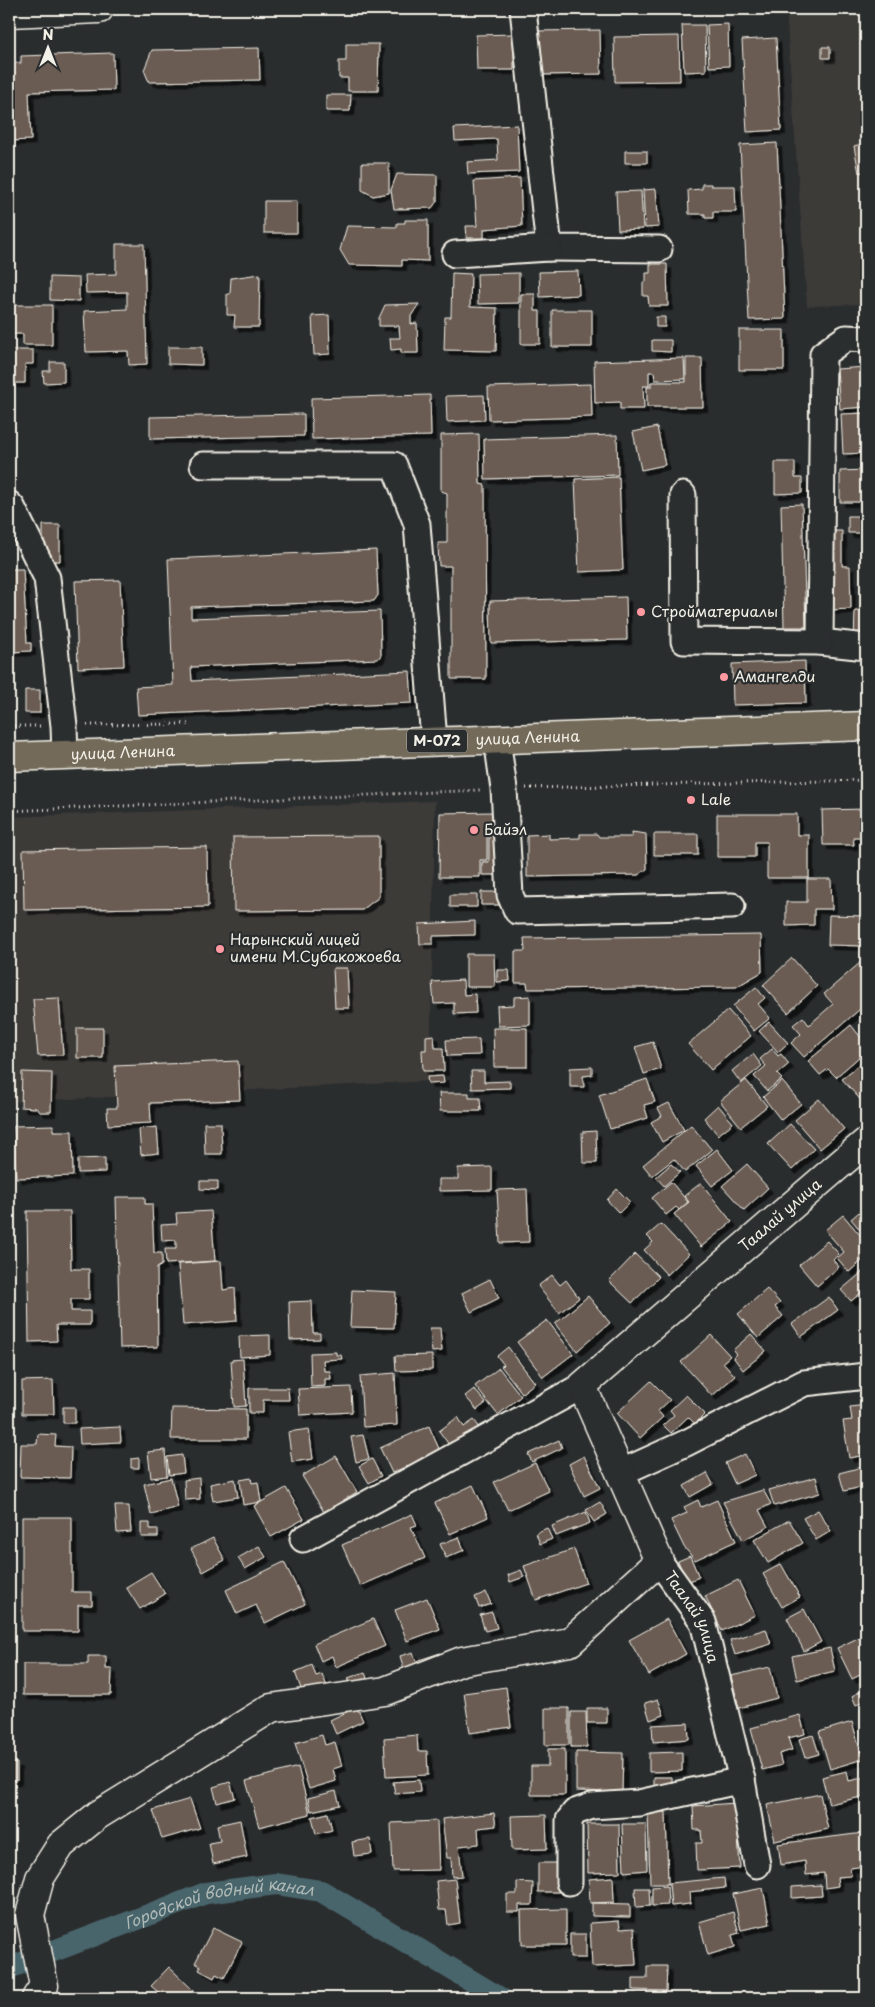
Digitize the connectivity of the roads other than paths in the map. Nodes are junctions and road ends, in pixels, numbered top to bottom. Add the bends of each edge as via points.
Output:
1 (9, 9) edge
2 (99, 9) edge
3 (524, 9) edge
4 (9, 13) edge
5 (549, 248) junction
6 (659, 249) dead end
7 (455, 254) dead end
8 (866, 339) edge
9 (203, 465) dead end
10 (683, 495) dead end
11 (9, 504) edge
12 (820, 642) junction
13 (866, 647) edge
14 (866, 726) edge
15 (496, 739) junction
16 (434, 741) junction
17 (65, 755) junction
18 (9, 757) edge
19 (732, 906) dead end
20 (866, 1142) edge
21 (866, 1376) edge
22 (582, 1386) junction
23 (620, 1473) junction
24 (303, 1539) dead end
25 (659, 1561) junction
26 (742, 1780) junction
27 (757, 1865) dead end
28 (569, 1882) dead end
29 (40, 1992) edge

1 - 4 street
2 - 4 street
3 - 5 street
5 - 6 street
5 - 7 street
8 - 12 street via 846,338 823,354
9 - 16 street via 394,465 418,524
10 - 12 street via 684,641
11 - 17 street via 47,578
12 - 13 street
14 - 15 main road, улица Ленина / М-072
15 - 16 main road, улица Ленина / М-072
15 - 19 street via 504,789 510,895 517,911
16 - 17 main road, улица Ленина / М-072
17 - 18 main road, улица Ленина / М-072
20 - 22 street, Таалай улица
21 - 23 street via 804,1382
22 - 23 street, Таалай улица
22 - 24 street, Таалай улица
23 - 25 street, Таалай улица
25 - 26 street, Таалай улица via 703,1622
25 - 29 street via 570,1642 462,1662 385,1692 271,1708 98,1815 61,1845 40,1878 30,1915
26 - 27 street, Таалай улица
26 - 28 street via 639,1804 592,1806 575,1812 569,1820

